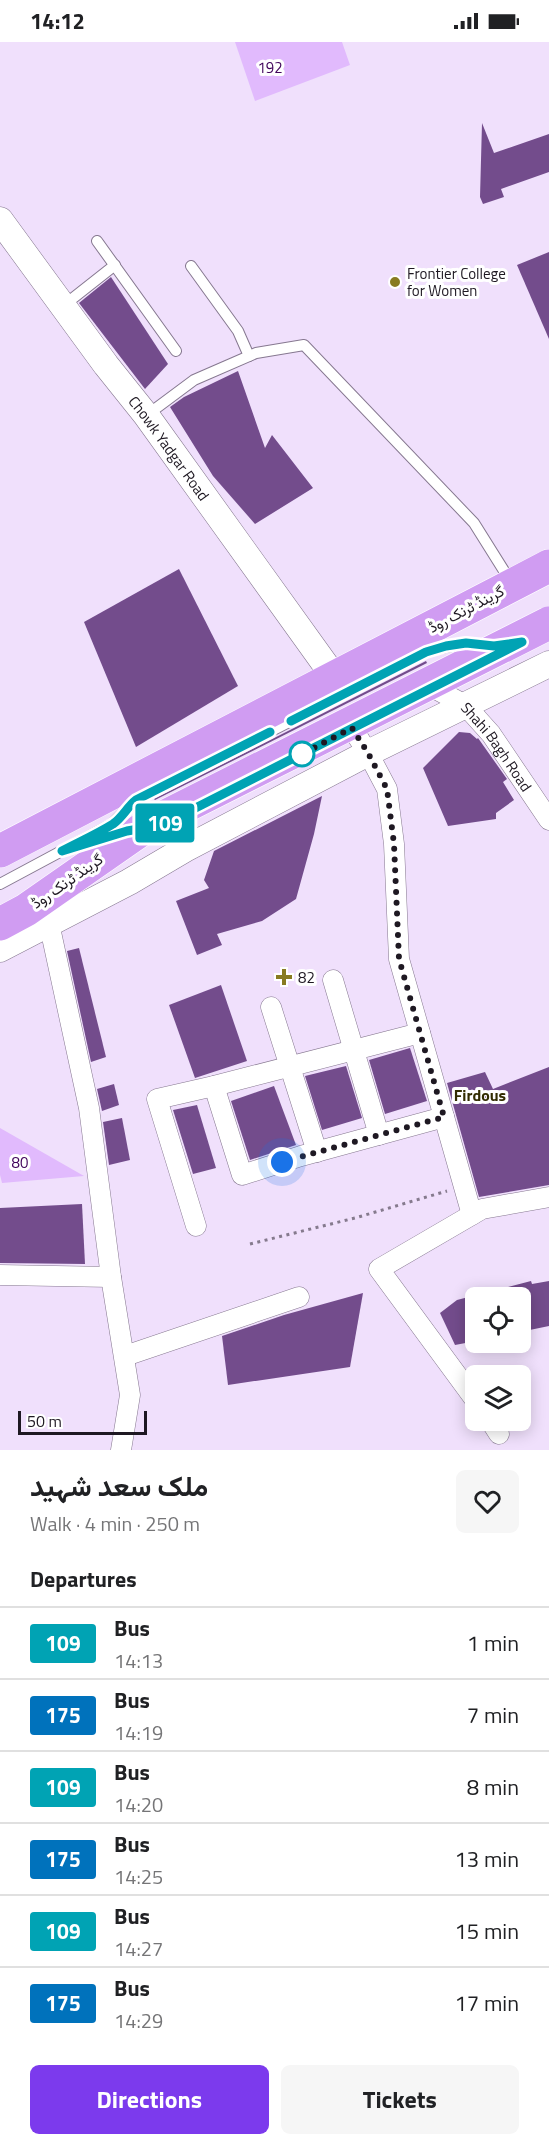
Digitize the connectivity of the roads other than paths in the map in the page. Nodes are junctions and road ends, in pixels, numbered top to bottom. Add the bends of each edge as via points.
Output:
1 (0, 220) edge
2 (97, 241) dead end
3 (115, 266) junction
4 (191, 266) dead end
5 (63, 306) junction
6 (176, 351) dead end
7 (249, 356) junction
8 (147, 415) junction
9 (549, 566) edge
10 (513, 585) junction
11 (549, 622) edge
12 (549, 634) edge
13 (522, 642) junction
14 (549, 664) edge
15 (335, 678) junction
16 (432, 687) junction
17 (465, 705) junction
18 (352, 728) junction
19 (368, 753) junction
20 (549, 820) edge
21 (0, 851) edge
22 (62, 851) junction
23 (0, 884) edge
24 (49, 923) junction
25 (0, 924) edge
26 (0, 949) edge
27 (333, 980) dead end
28 (271, 1007) dead end
29 (420, 1033) junction
30 (354, 1050) junction
31 (290, 1066) junction
32 (214, 1086) junction
33 (444, 1117) junction
34 (379, 1135) junction
35 (317, 1152) junction
36 (549, 1197) edge
37 (472, 1215) junction
38 (196, 1226) dead end
39 (0, 1275) edge
40 (111, 1277) junction
41 (299, 1297) dead end
42 (124, 1356) junction
43 (465, 1386) edge
44 (121, 1450) edge

1 - 5 street, Chowk Yadgar Road
2 - 3 lane
3 - 5 lane
3 - 6 lane
4 - 7 lane via 238,331
5 - 8 street, Chowk Yadgar Road
7 - 8 lane via 194,380
7 - 10 lane via 304,345 474,524
8 - 15 street, Chowk Yadgar Road
9 - 10 highway, گرینڈ ٹرنک روڈ
10 - 15 highway, گرینڈ ٹرنک روڈ
11 - 25 highway, گرینڈ ٹرنک روڈ, bridge via 148,825
12 - 13 lane
13 - 16 lane
13 - 22 lane via 494,646 466,643 426,652 136,800 112,824
14 - 17 street
15 - 21 highway, گرینڈ ٹرنک روڈ
16 - 17 street, Shahi Bagh Road
16 - 18 lane
17 - 19 street
17 - 20 street, Shahi Bagh Road via 491,734
18 - 19 street
18 - 22 lane via 162,825 127,831
19 - 24 street
19 - 29 street via 387,789 394,844 399,959
22 - 23 lane
24 - 26 street
24 - 40 street via 89,1107
27 - 30 street
28 - 31 street
29 - 30 street
29 - 33 street
30 - 31 street
30 - 34 street
31 - 32 street
31 - 35 street
32 - 35 street via 242,1175
32 - 38 street via 158,1099
33 - 34 street
33 - 37 street
34 - 35 street
36 - 37 street via 482,1209
37 - 43 street via 379,1269
39 - 40 street
40 - 42 street
41 - 42 street
42 - 44 street via 130,1395

